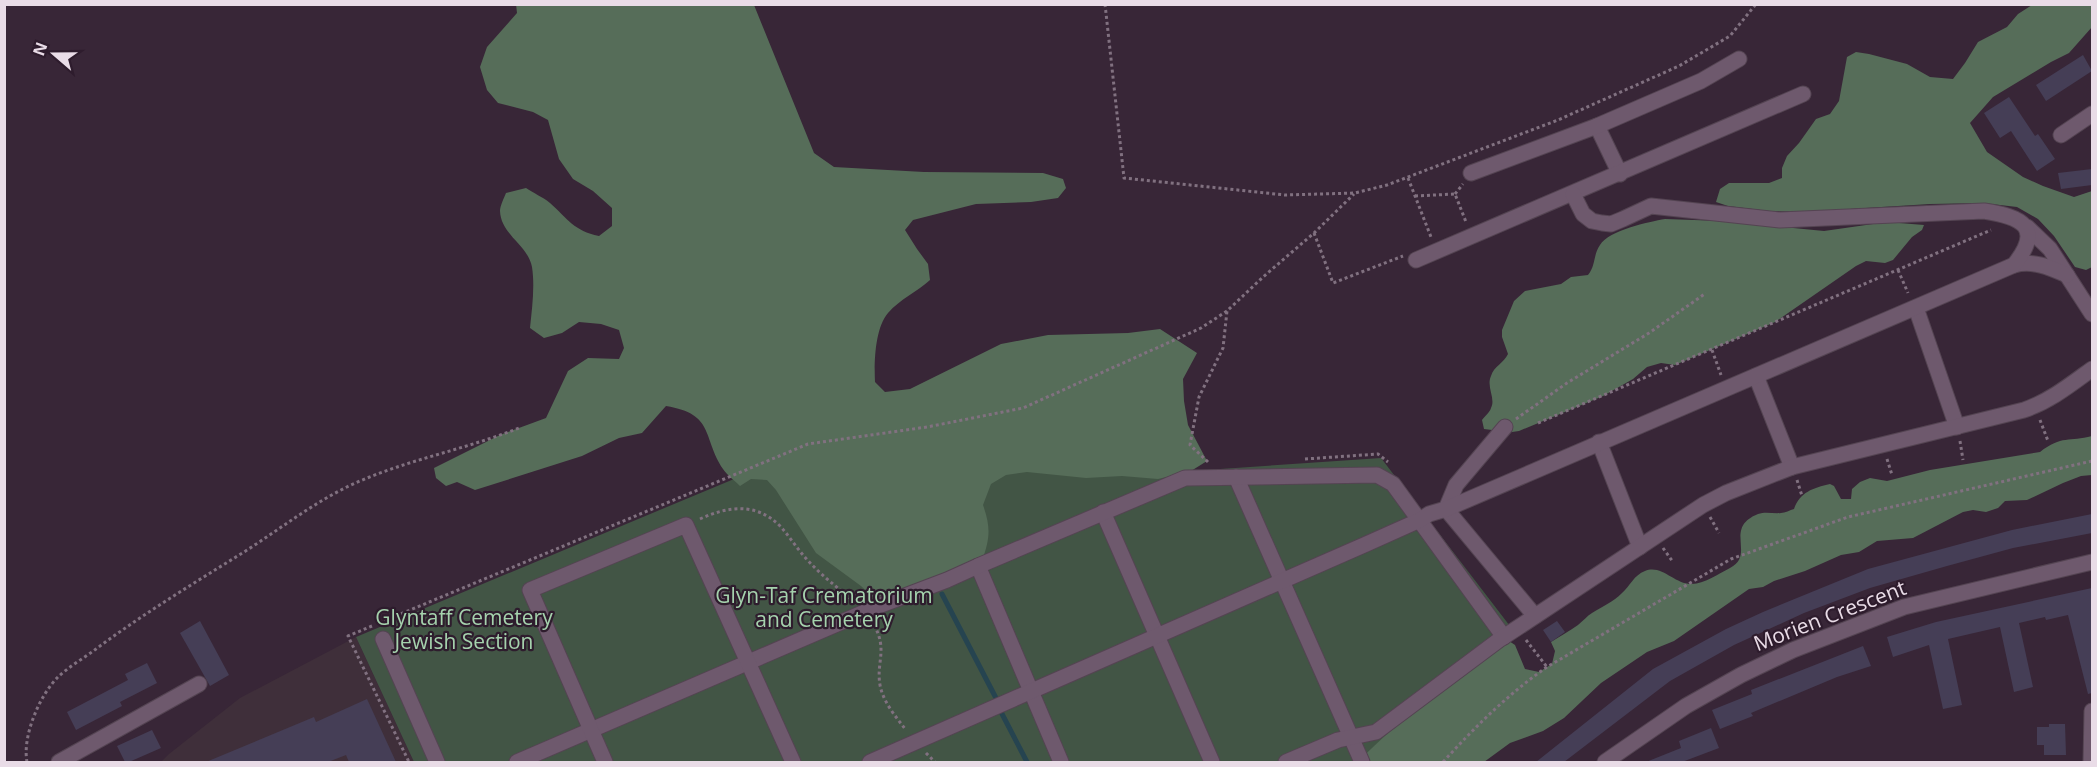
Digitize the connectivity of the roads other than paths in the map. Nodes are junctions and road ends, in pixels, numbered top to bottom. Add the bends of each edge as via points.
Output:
1 (1739, 59) dead end
2 (1803, 94) dead end
3 (2092, 114) edge
4 (1597, 126) junction
5 (2061, 135) dead end
6 (1471, 173) dead end
7 (1620, 174) junction
8 (1573, 194) junction
9 (2027, 227) junction
10 (1416, 260) road end
11 (2014, 265) junction
12 (2067, 275) junction
13 (1915, 309) junction
14 (2092, 314) edge
15 (2092, 369) edge
16 (1756, 376) junction
17 (1505, 427) road end
18 (1957, 428) junction
19 (1599, 442) junction
20 (1792, 467) junction
21 (1236, 477) junction
22 (1446, 509) junction
23 (1102, 512) junction
24 (1420, 520) junction
25 (1640, 547) junction
26 (2092, 562) edge
27 (978, 566) junction
28 (1282, 582) junction
29 (1535, 616) junction
30 (1504, 637) junction
31 (1157, 638) junction
32 (383, 639) dead end
33 (748, 662) junction
34 (199, 684) dead end
35 (1029, 692) junction
36 (2092, 711) edge
37 (591, 730) junction
38 (1351, 738) junction
39 (59, 762) edge
40 (437, 762) edge
41 (517, 762) edge
42 (605, 762) edge
43 (793, 762) edge
44 (870, 762) edge
45 (1061, 762) edge
46 (1212, 762) edge
47 (1286, 762) edge
48 (1362, 762) edge
49 (1605, 762) edge
50 (2091, 762) edge

1 - 4 street via 1701,81
2 - 7 street
3 - 5 street
4 - 6 street
4 - 7 street
7 - 8 street
8 - 9 street via 1583,214 1592,221 1611,224 1651,206 1780,220 1984,210 2019,219
8 - 10 street
9 - 11 street via 2029,238
9 - 12 street via 2050,249
11 - 12 street via 2037,264
11 - 13 street
12 - 14 street
13 - 16 street
13 - 18 street
15 - 18 street via 2036,406
16 - 19 street
16 - 20 street
17 - 22 street via 1456,485
18 - 20 street
19 - 22 street
19 - 25 street
20 - 25 street via 1710,501
21 - 23 street via 1185,478
21 - 24 street via 1377,475 1393,484
21 - 28 street
22 - 24 street
22 - 29 street
23 - 27 street
23 - 31 street
24 - 28 street
24 - 30 street
25 - 29 street
26 - 49 street, Morien Crescent via 1905,607 1793,650 1686,706
27 - 33 street
27 - 35 street
28 - 31 street
28 - 38 street
29 - 30 street
30 - 38 street via 1376,732
31 - 35 street
31 - 46 street
32 - 40 street
33 - 37 street
33 - 37 street via 686,525 530,590
33 - 43 street
34 - 39 street
35 - 44 street
35 - 45 street
36 - 50 street
37 - 41 street
37 - 42 street
38 - 47 street
38 - 48 street

